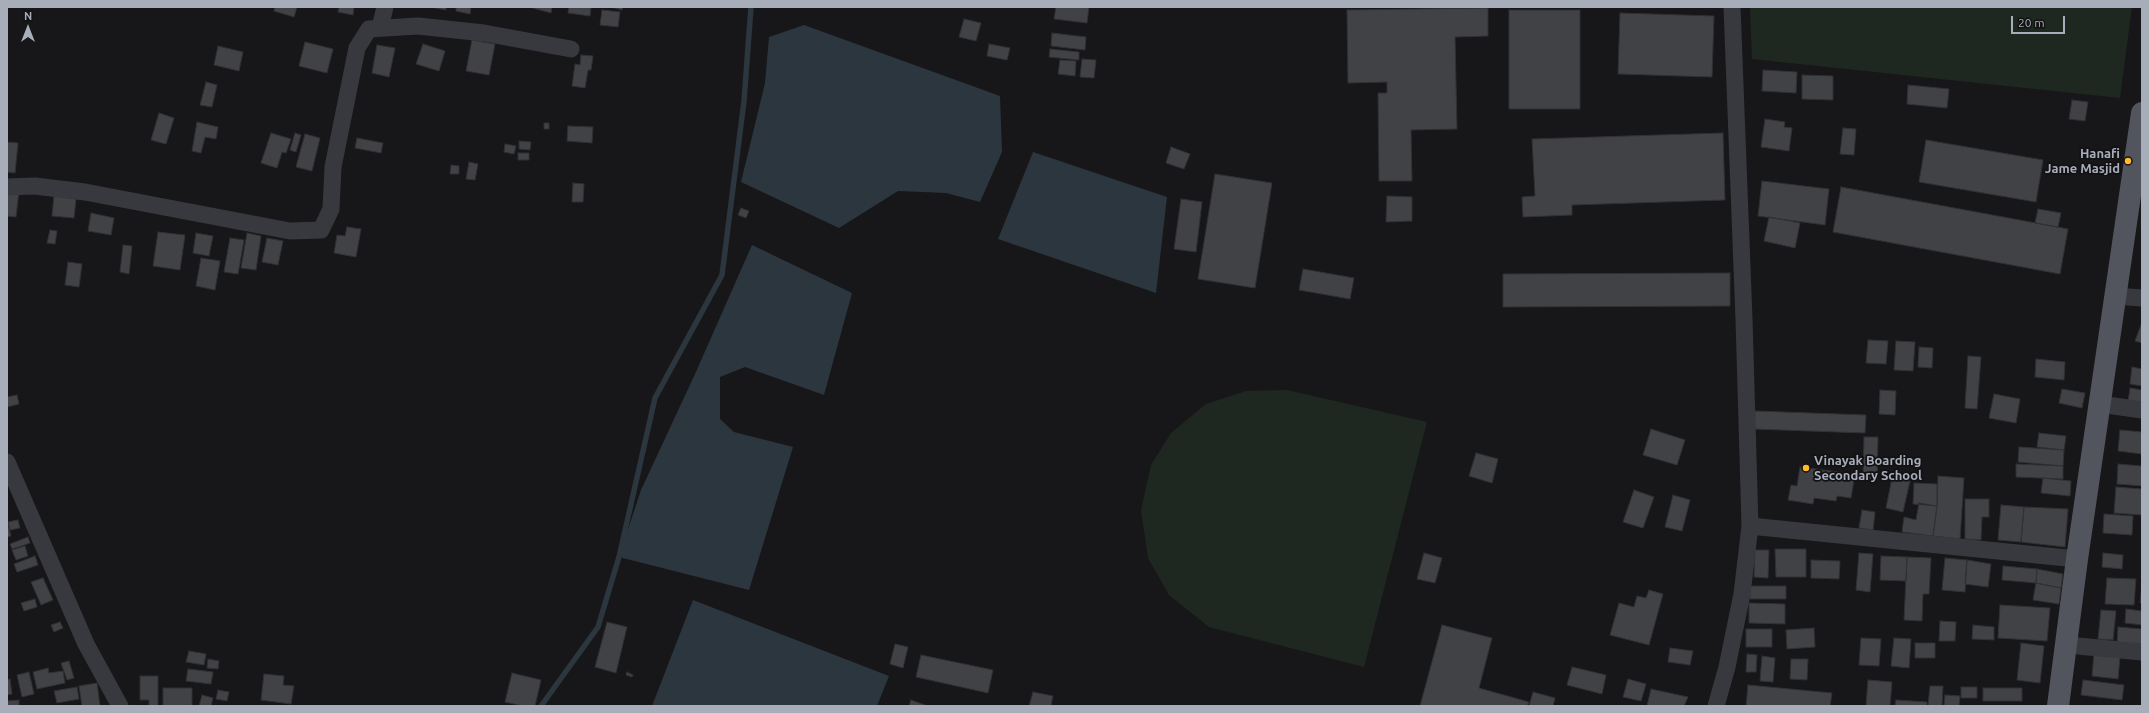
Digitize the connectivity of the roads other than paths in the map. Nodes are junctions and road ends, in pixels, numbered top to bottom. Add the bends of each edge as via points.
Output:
1 (385, 7) edge
2 (1732, 7) edge
3 (380, 28) junction
4 (571, 49) dead end
5 (2142, 113) edge
6 (2137, 175) edge
7 (7, 187) edge
8 (2116, 296) junction
9 (2142, 298) edge
10 (2100, 404) junction
11 (2142, 410) edge
12 (7, 462) edge
13 (1750, 526) junction
14 (2077, 559) junction
15 (2067, 645) junction
16 (2142, 652) edge
17 (120, 706) edge
18 (1716, 706) edge
19 (2058, 706) edge

1 - 3 street
2 - 13 street
3 - 4 street via 418,26 484,33
3 - 7 street via 369,29 357,48 333,167 331,209 321,230 290,231 86,192 35,186
5 - 6 main road
6 - 8 main road
8 - 9 street
8 - 10 main road
10 - 11 street
10 - 14 main road
12 - 17 street via 86,644
13 - 14 street
13 - 18 street via 1742,594
14 - 15 main road
15 - 16 street
15 - 19 main road

